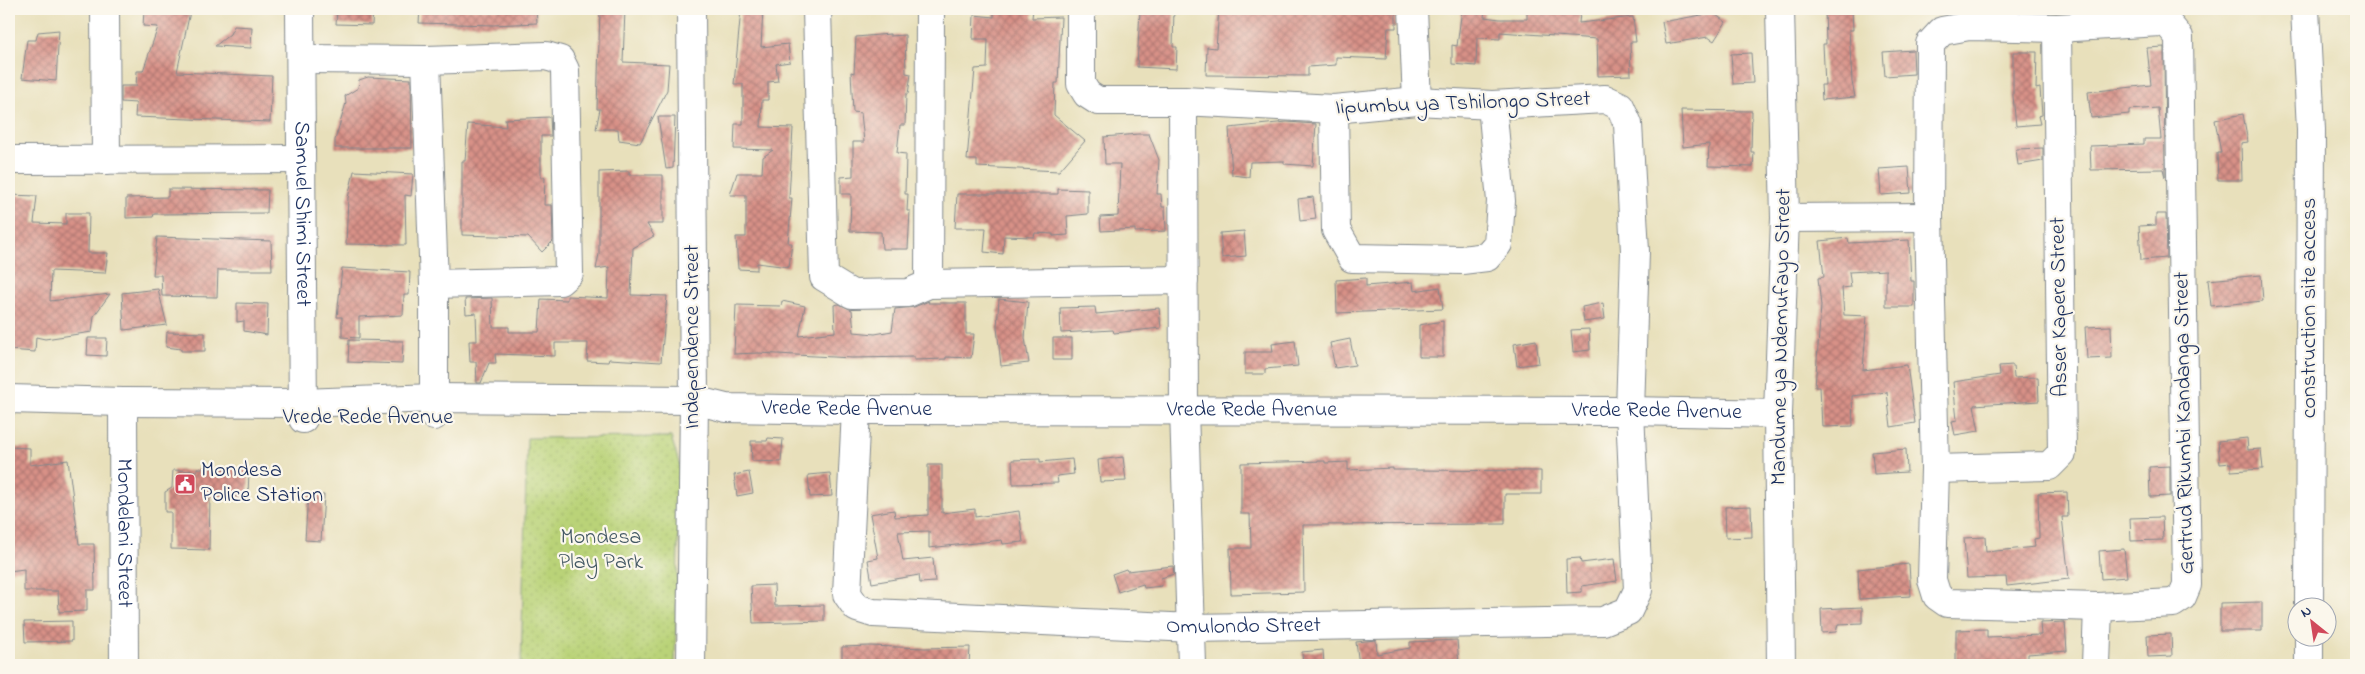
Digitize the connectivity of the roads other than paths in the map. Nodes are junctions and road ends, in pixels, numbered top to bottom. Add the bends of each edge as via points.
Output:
1 (105, 9) edge
2 (300, 9) edge
3 (691, 9) edge
4 (817, 9) edge
5 (930, 9) edge
6 (1081, 9) edge
7 (1413, 9) edge
8 (1780, 9) edge
9 (2305, 9) edge
10 (2057, 28) junction
11 (301, 59) junction
12 (426, 60) junction
13 (1183, 101) junction
14 (1417, 101) junction
15 (1492, 105) junction
16 (1334, 109) junction
17 (300, 159) junction
18 (9, 160) edge
19 (106, 160) junction
20 (1929, 217) junction
21 (1785, 218) junction
22 (1184, 280) junction
23 (434, 284) junction
24 (929, 284) junction
25 (9, 398) edge
26 (434, 408) junction
27 (694, 409) junction
28 (122, 410) junction
29 (856, 410) junction
30 (1184, 410) junction
31 (303, 411) junction
32 (1630, 411) junction
33 (9, 412) edge
34 (1778, 414) junction
35 (1935, 469) junction
36 (2309, 596) edge
37 (2098, 607) junction
38 (1192, 628) junction
39 (2309, 646) edge
40 (124, 665) edge
41 (691, 665) edge
42 (1192, 665) edge
43 (1781, 665) edge
44 (2096, 665) edge
45 (2309, 665) edge

1 - 19 street
2 - 11 street, Samuel Shimi Street
3 - 27 street, Independence Street
4 - 24 street via 824,277 852,294 908,293
5 - 24 street
6 - 13 street, Iipumbu ya Tshilongo Street via 1081,84 1087,94 1098,101
7 - 14 street
8 - 21 street, Mandume ya Ndemufayo Street
9 - 36 street, construction site access via 2311,130
10 - 20 street, Gertrud Rikumbi Kandanga Street via 1969,26 1942,30 1930,44
10 - 35 street, Asser Kapere Street via 2062,453 2049,466
10 - 37 street, Gertrud Rikumbi Kandanga Street via 2160,22 2169,25 2179,37 2187,585 2182,597 2173,604
11 - 12 street
11 - 17 street, Samuel Shimi Street
12 - 23 street
12 - 23 street via 546,56 560,60 565,70 569,273 560,281
13 - 16 street, Iipumbu ya Tshilongo Street
13 - 22 street
14 - 15 street, Iipumbu ya Tshilongo Street
14 - 16 street, Iipumbu ya Tshilongo Street
15 - 16 street via 1501,201 1498,244 1487,257 1462,260 1352,258 1336,230
15 - 32 street, Iipumbu ya Tshilongo Street via 1605,99 1620,106 1628,124 1635,251
17 - 19 street
17 - 31 street, Samuel Shimi Street
18 - 19 street
20 - 21 street
20 - 35 street, Gertrud Rikumbi Kandanga Street
21 - 34 street, Mandume ya Ndemufayo Street
22 - 24 street
22 - 30 street
23 - 26 street
25 - 28 street, Vrede Rede Avenue
26 - 27 street, Vrede Rede Avenue
26 - 31 street, Vrede Rede Avenue
27 - 29 street, Vrede Rede Avenue
27 - 41 street, Independence Street
28 - 31 street, Vrede Rede Avenue
28 - 33 street, Vrede Rede Avenue
28 - 40 street, Mondelani Street
29 - 30 street, Vrede Rede Avenue
29 - 38 street, Omulondo Street via 847,594 857,608 873,613
30 - 32 street, Vrede Rede Avenue
30 - 38 street
32 - 34 street, Vrede Rede Avenue
32 - 38 street, Omulondo Street via 1638,590 1628,611 1603,621
34 - 43 street, Mandume ya Ndemufayo Street
35 - 37 street, Gertrud Rikumbi Kandanga Street via 1932,580 1937,596 1947,603
37 - 44 street
38 - 42 street
39 - 45 street

